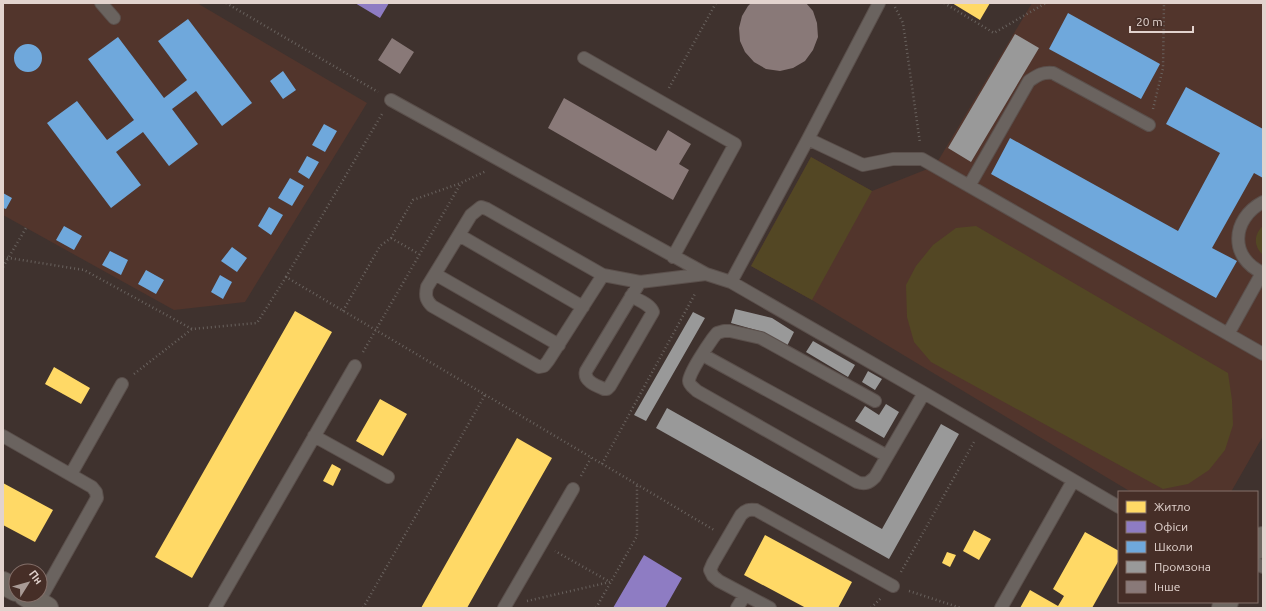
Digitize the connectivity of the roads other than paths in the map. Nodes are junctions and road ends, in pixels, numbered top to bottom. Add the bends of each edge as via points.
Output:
1 (101, 3) edge
2 (879, 3) edge
3 (114, 18) dead end
4 (584, 58) dead end
5 (390, 100) road end
6 (1149, 124) road end
7 (808, 139) junction
8 (969, 186) junction
9 (1263, 202) edge
10 (459, 235) junction
11 (673, 257) junction
12 (1263, 273) edge
13 (436, 274) junction
14 (706, 274) junction
15 (602, 275) junction
16 (640, 282) junction
17 (731, 282) junction
18 (631, 296) junction
19 (583, 307) junction
20 (1228, 334) junction
21 (559, 345) junction
22 (703, 354) junction
23 (1263, 354) edge
24 (355, 366) road end
25 (122, 384) road end
26 (924, 393) junction
27 (876, 401) dead end
28 (3, 436) edge
29 (314, 436) junction
30 (887, 456) junction
31 (71, 474) junction
32 (388, 477) dead end
33 (1073, 481) junction
34 (573, 489) road end
35 (1118, 506) edge
36 (48, 583) edge
37 (893, 586) road end
38 (745, 595) junction
39 (505, 607) edge
40 (215, 608) edge
41 (737, 608) edge
42 (770, 608) edge
43 (1002, 608) edge

1 - 3 lane
2 - 7 lane
4 - 11 lane via 735,144
5 - 11 lane
6 - 8 lane via 1053,73 1037,75 1029,81
7 - 8 lane via 863,165 893,159 922,159
7 - 17 lane
8 - 20 lane
9 - 12 lane via 1246,214 1238,232 1241,253 1253,268
10 - 13 lane
10 - 15 lane via 471,215 480,207
10 - 19 lane
11 - 14 lane
12 - 20 lane
13 - 21 lane
13 - 21 lane via 425,294 426,300 432,306 539,367 548,362
14 - 16 lane
14 - 17 lane
15 - 16 lane
15 - 19 lane
16 - 18 lane
17 - 26 lane
18 - 18 lane via 585,375 588,380 604,389 610,386 653,312 651,308
19 - 21 lane
20 - 23 lane
22 - 27 lane via 713,338 724,331 761,338
22 - 30 lane
22 - 30 lane via 689,380 697,391 857,482 870,482
24 - 29 lane
25 - 31 lane
26 - 30 lane
26 - 33 lane
28 - 31 lane
29 - 32 lane
29 - 40 lane
31 - 36 lane via 92,487 97,498
33 - 35 lane
33 - 43 lane
34 - 39 lane
37 - 38 lane via 750,509 741,515 710,570 719,581
38 - 41 lane
38 - 42 lane

